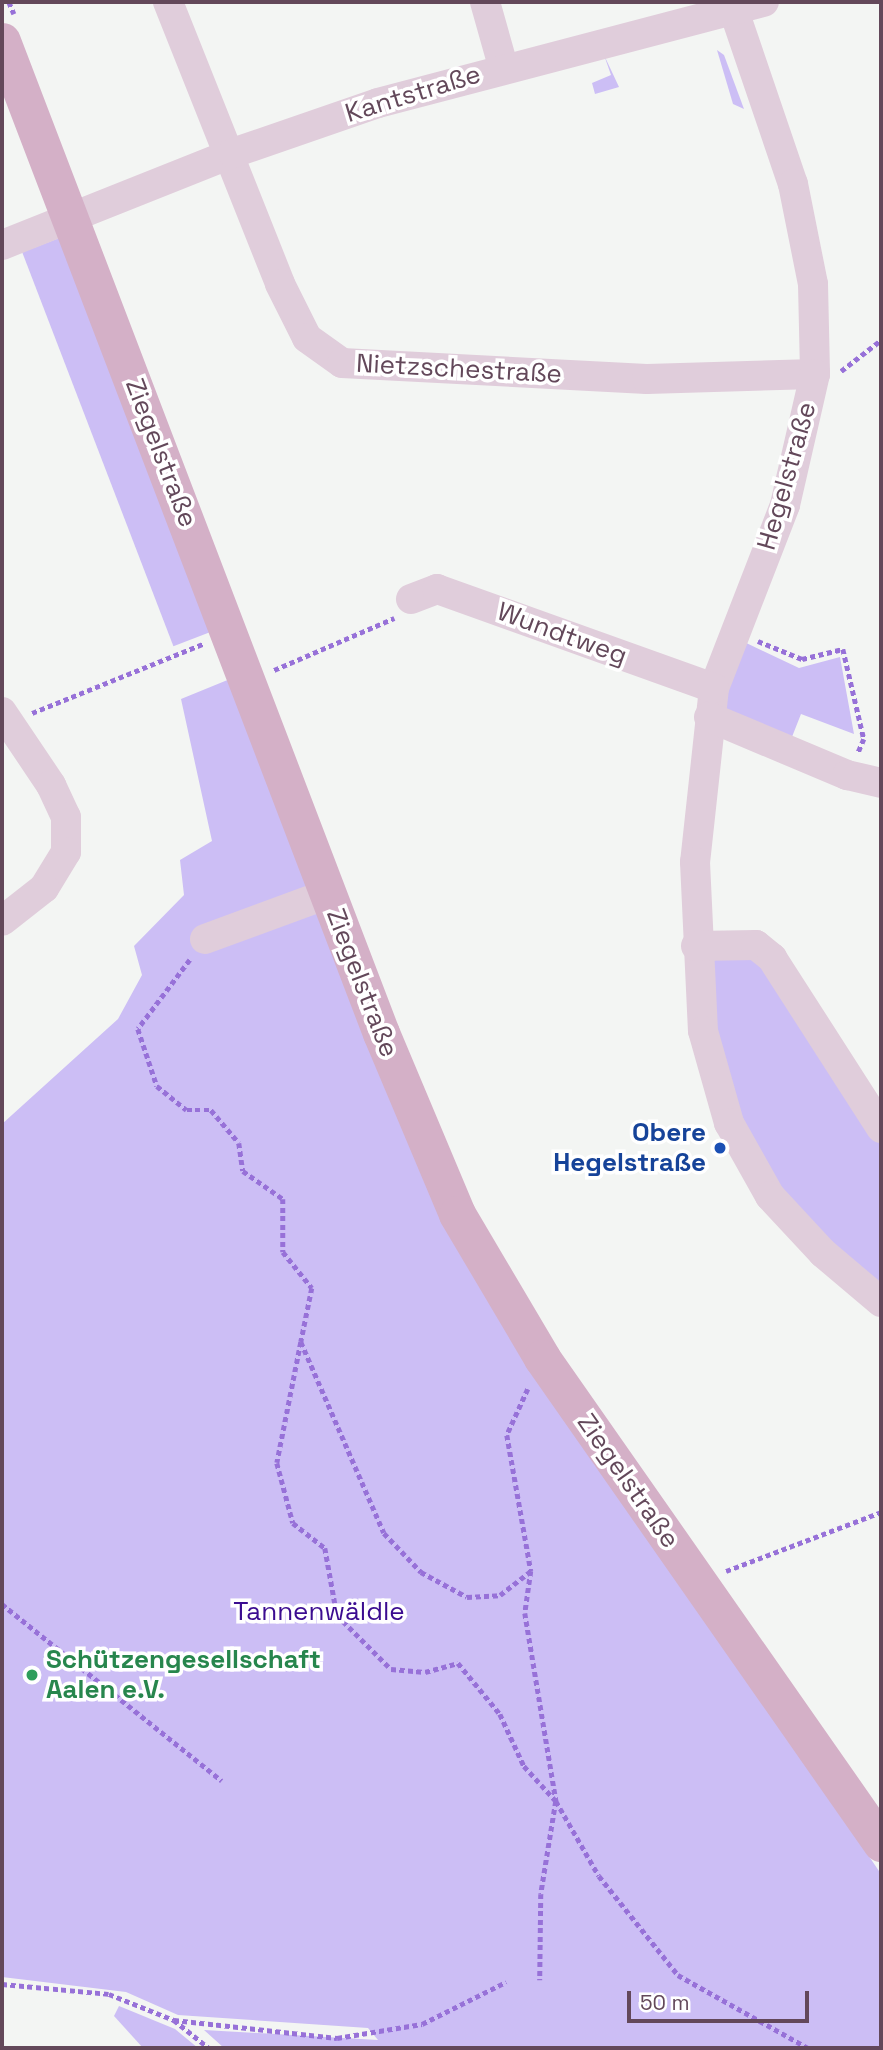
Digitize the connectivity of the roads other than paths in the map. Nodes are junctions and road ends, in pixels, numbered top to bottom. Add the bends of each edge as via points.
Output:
1 (168, 2) edge
2 (485, 2) edge
3 (745, 4) edge
4 (2, 40) edge
5 (503, 66) junction
6 (233, 153) junction
7 (74, 221) junction
8 (2, 245) edge
9 (816, 374) junction
10 (411, 599) road end
11 (712, 702) junction
12 (6, 717) edge
13 (881, 783) edge
14 (327, 894) junction
15 (2, 920) edge
16 (205, 940) road end
17 (696, 946) junction
18 (881, 1128) edge
19 (881, 1301) edge
20 (881, 1843) edge

1 - 6 street, Nietzschestraße
2 - 5 street
3 - 5 street, Kantstraße
3 - 9 street, Hegelstraße via 793,184 813,284
4 - 7 main road, Ziegelstraße
5 - 6 street, Kantstraße
6 - 7 street, Kantstraße
6 - 9 street, Nietzschestraße via 307,338 342,363 648,379
7 - 8 street, Kantstraße
7 - 14 main road, Ziegelstraße
9 - 11 street, Hegelstraße via 785,505
10 - 11 street, Wundtweg via 437,589
11 - 13 street, Wundtweg via 847,775
11 - 17 street, Hegelstraße via 695,862
12 - 15 street via 61,806 66,852 44,888
14 - 16 street
14 - 20 main road, Ziegelstraße via 457,1214 542,1358
17 - 18 street via 756,945 772,958
17 - 19 street, Hegelstraße via 703,1031 729,1124 770,1196 823,1254

